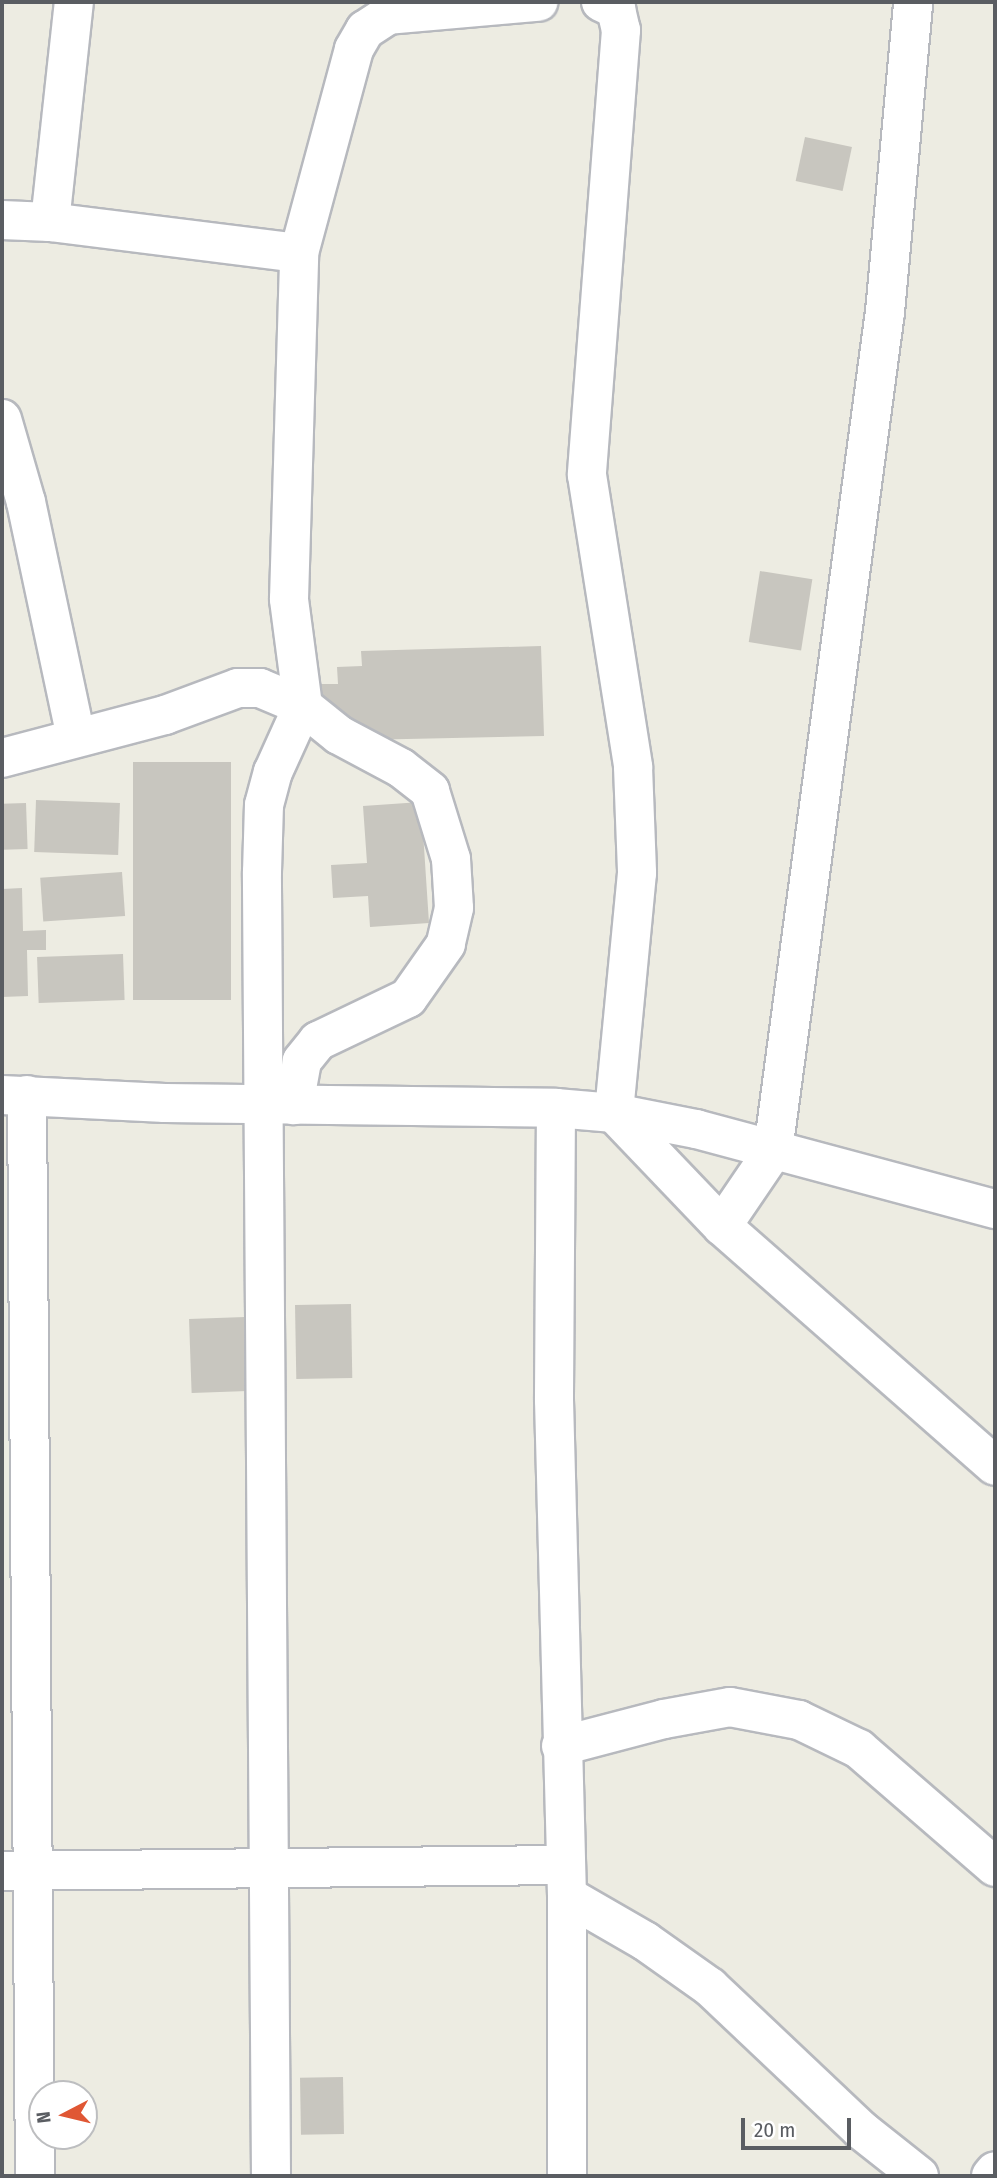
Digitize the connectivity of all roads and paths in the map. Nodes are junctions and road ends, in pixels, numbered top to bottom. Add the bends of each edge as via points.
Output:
1 (74, 2) edge
2 (538, 2) edge
3 (601, 2) edge
4 (913, 2) edge
5 (2, 220) edge
6 (50, 222) junction
7 (299, 253) junction
8 (2, 419) edge
9 (303, 706) junction
10 (76, 738) junction
11 (2, 758) edge
12 (14, 1095) edge
13 (280, 1105) junction
14 (556, 1108) junction
15 (614, 1113) junction
16 (774, 1151) junction
17 (995, 1203) edge
18 (722, 1226) junction
19 (995, 1466) edge
20 (561, 1746) junction
21 (995, 1867) edge
22 (268, 1868) junction
23 (17, 1870) edge
24 (566, 1881) junction
25 (995, 2171) edge
26 (35, 2176) edge
27 (271, 2176) edge
28 (567, 2176) edge
29 (919, 2176) edge
30 (991, 2176) edge

1 - 6 street
2 - 7 street via 388,15 365,30 354,49
3 - 15 street via 615,9 621,30 587,475 633,767 637,873
4 - 16 street via 885,312
5 - 6 street
6 - 7 street
7 - 9 street via 289,599
8 - 10 street via 26,502
9 - 10 street via 260,688 238,688
9 - 13 street via 273,772 264,805 261,1000
9 - 13 street via 339,736 401,768 430,791 451,859 454,908 446,944 408,998 318,1041 302,1061
10 - 11 street
12 - 13 street
12 - 23 street
13 - 14 street
13 - 22 street
14 - 15 street
14 - 20 street via 554,1400
15 - 16 street
15 - 18 street
16 - 17 street
16 - 18 street
18 - 19 street
20 - 21 street via 730,1707 799,1720 859,1749
20 - 24 street
22 - 23 street
22 - 24 street
22 - 27 street
23 - 26 street
24 - 28 street
24 - 29 street via 710,1987 861,2130
25 - 30 street

